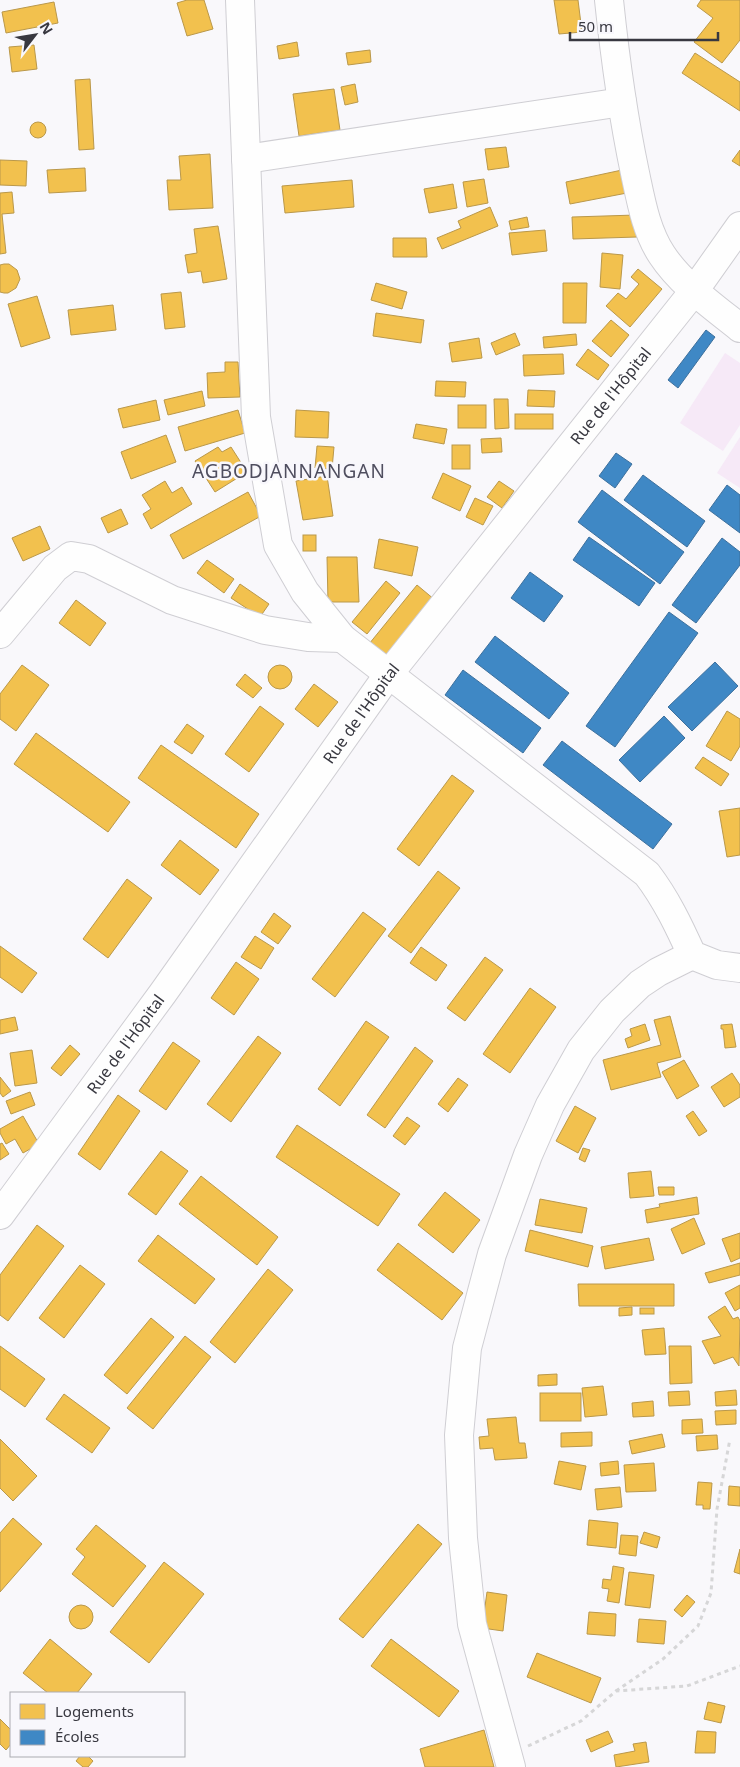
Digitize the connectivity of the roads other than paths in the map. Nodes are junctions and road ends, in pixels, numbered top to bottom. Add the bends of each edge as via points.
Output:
1 (240, 0) edge
2 (609, 0) edge
3 (622, 102) junction
4 (246, 160) junction
5 (740, 226) edge
6 (694, 291) junction
7 (740, 328) edge
8 (0, 634) edge
9 (342, 638) junction
10 (388, 675) junction
11 (692, 955) junction
12 (740, 968) edge
13 (0, 1215) edge
14 (509, 1762) edge

1 - 4 street
2 - 3 street
3 - 4 street
3 - 6 street via 643,210 651,234 662,256
4 - 9 street via 256,417 278,546 305,592
5 - 6 street, Rue de l'Hôpital
6 - 7 street
6 - 10 street, Rue de l'Hôpital
8 - 9 street via 55,568 72,556 89,559 172,600 265,630 308,637
9 - 10 street
10 - 11 street via 647,874 663,895
10 - 13 street, Rue de l'Hôpital via 163,993
11 - 12 street via 717,965
11 - 14 street via 640,984 612,1011 581,1050 550,1105 528,1155 495,1245 467,1348 459,1435 472,1624

